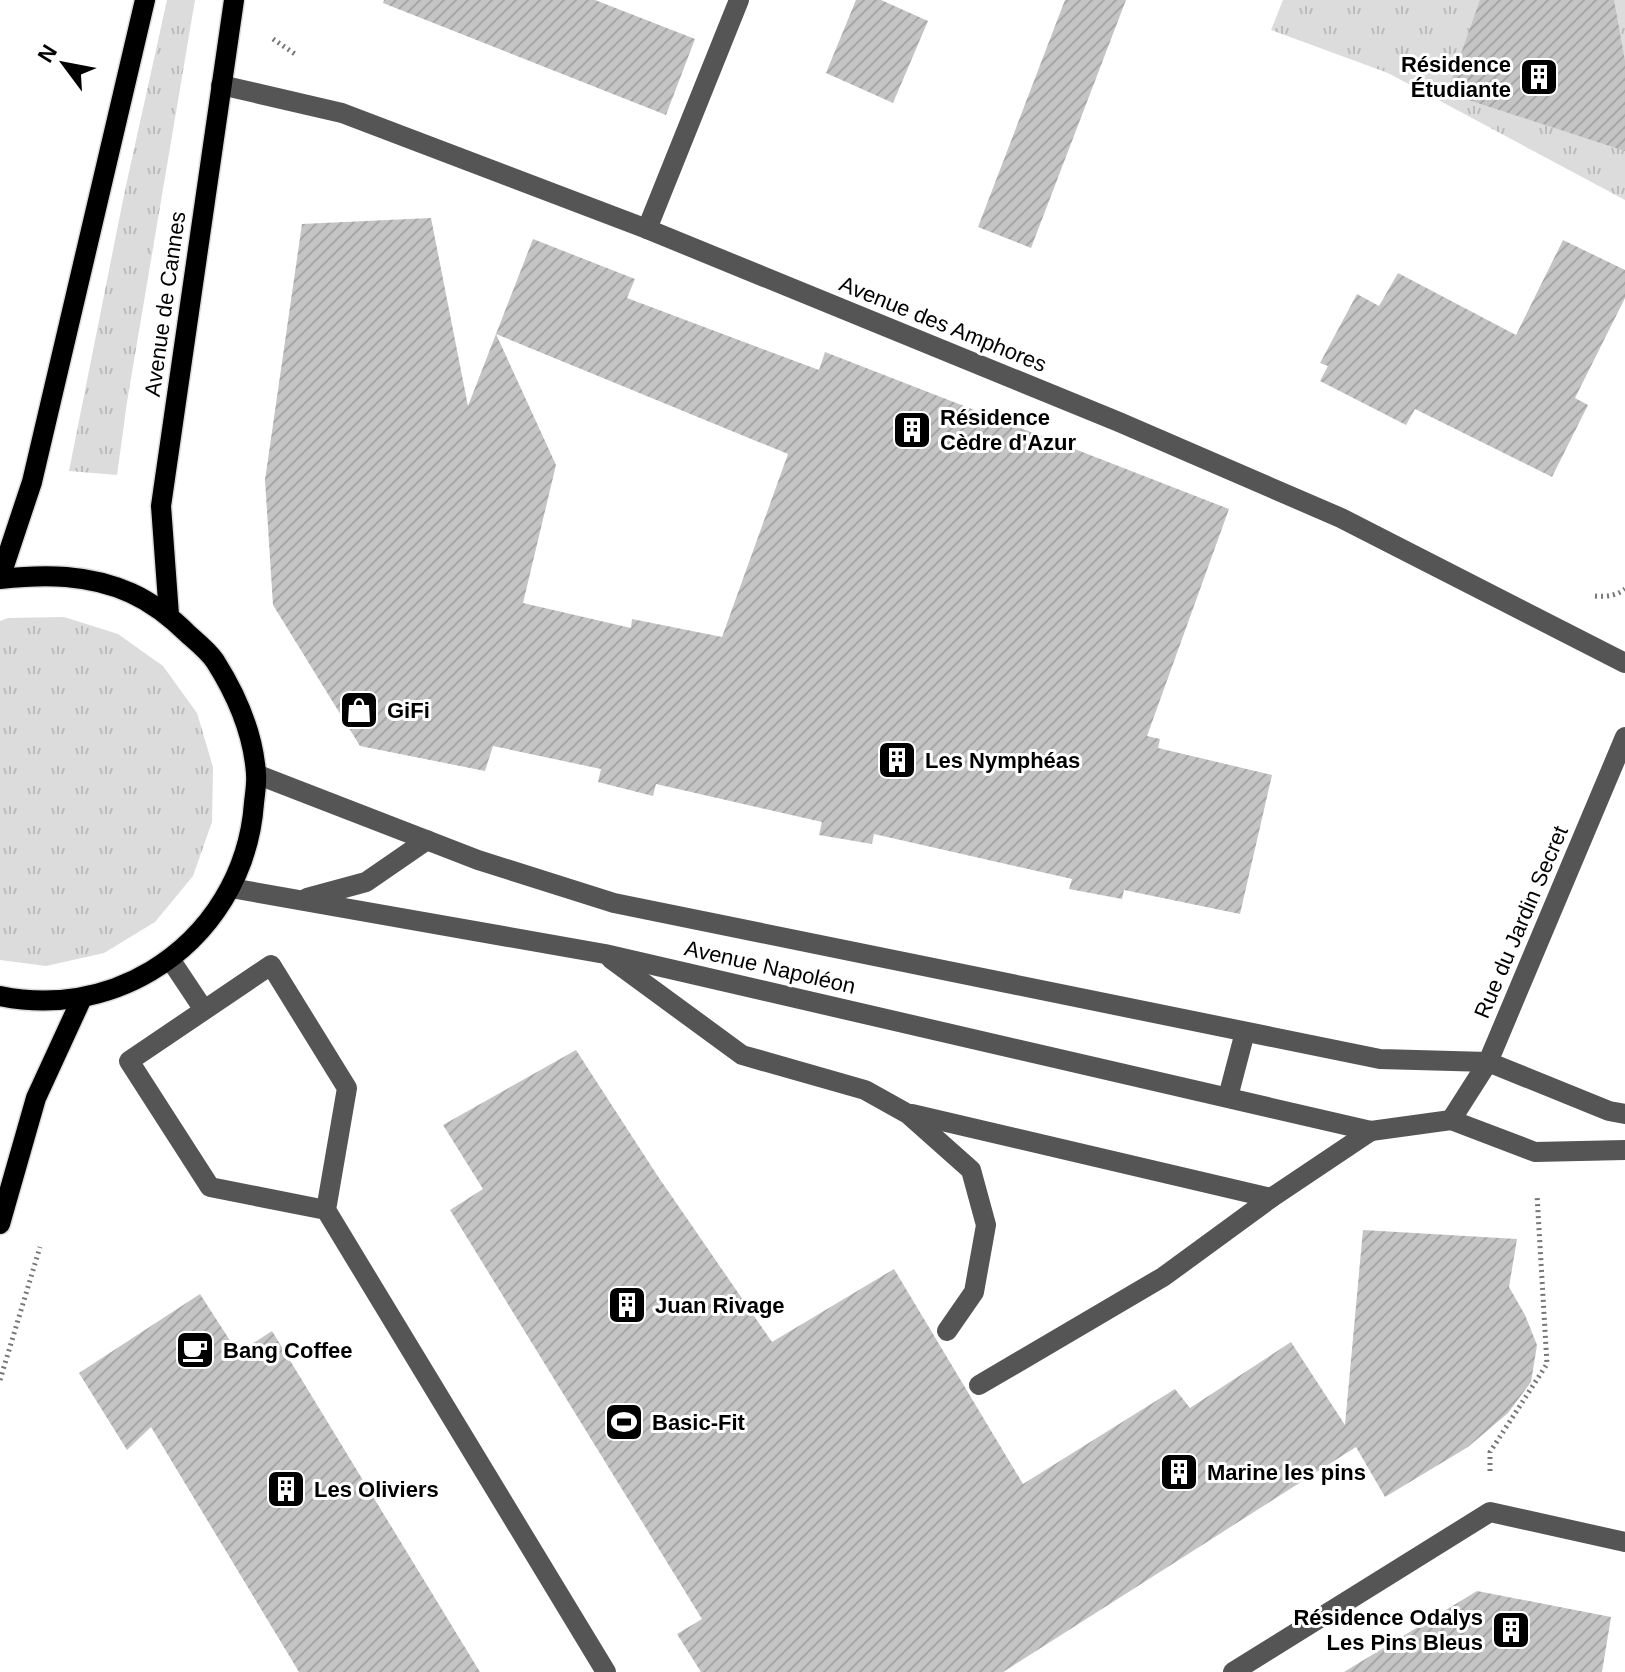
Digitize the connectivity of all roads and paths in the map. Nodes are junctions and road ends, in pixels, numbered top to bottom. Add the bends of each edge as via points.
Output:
1 (145, 0) edge
2 (739, 0) edge
3 (234, 2) edge
4 (300, 57) dead end
5 (221, 85) junction
6 (647, 229) junction
7 (0, 578) edge
8 (169, 615) junction
9 (1625, 663) edge
10 (1625, 737) edge
11 (256, 774) junction
12 (427, 840) junction
13 (231, 888) junction
14 (299, 900) junction
15 (605, 954) junction
16 (170, 959) junction
17 (0, 996) edge
18 (82, 998) junction
19 (204, 1010) junction
20 (1245, 1032) junction
21 (1488, 1062) junction
22 (1228, 1097) junction
23 (908, 1114) junction
24 (1625, 1114) edge
25 (1451, 1120) junction
26 (1371, 1131) junction
27 (1625, 1150) edge
28 (1535, 1152) junction
29 (1271, 1198) junction
30 (326, 1210) junction
31 (0, 1224) edge
32 (947, 1331) dead end
33 (979, 1385) dead end
34 (1490, 1512) junction
35 (1625, 1542) edge
36 (606, 1672) edge
37 (1233, 1672) edge

1 - 7 main road via 32,482
2 - 6 street
3 - 4 path
3 - 5 main road, Avenue de Cannes
5 - 6 street, Avenue des Amphores via 342,113
5 - 8 main road, Avenue de Cannes via 161,506
6 - 9 street, Avenue des Amphores via 1341,518
7 - 8 main road via 44,574 88,579 130,593
8 - 11 main road via 221,672 243,713
10 - 21 street, Rue du Jardin Secret
11 - 12 street, Avenue Napoléon
11 - 13 main road via 252,833
12 - 14 street, Avenue Napoléon via 366,882
12 - 20 street, Avenue Napoléon via 614,903
13 - 14 street, Avenue Napoléon
13 - 16 main road via 205,927
14 - 15 street, Avenue Napoléon
15 - 22 street, Avenue Napoléon
15 - 23 street via 742,1055 865,1090
16 - 18 main road via 129,984
16 - 19 street
17 - 18 main road via 25,1002
18 - 31 main road via 36,1098
19 - 30 street via 271,965 347,1088
19 - 30 street via 129,1061 210,1187
20 - 21 street, Avenue Napoléon via 1380,1059
20 - 22 street
21 - 24 street
21 - 25 street, Rue du Jardin Secret
22 - 26 street, Avenue Napoléon
23 - 29 street
23 - 32 street via 971,1170 986,1225 974,1292
25 - 26 street, Avenue Napoléon
25 - 28 street
26 - 29 street
27 - 28 street
28 - 34 path via 1547,1364 1490,1452
29 - 33 street via 1163,1277
30 - 36 street
34 - 35 street
34 - 37 street

